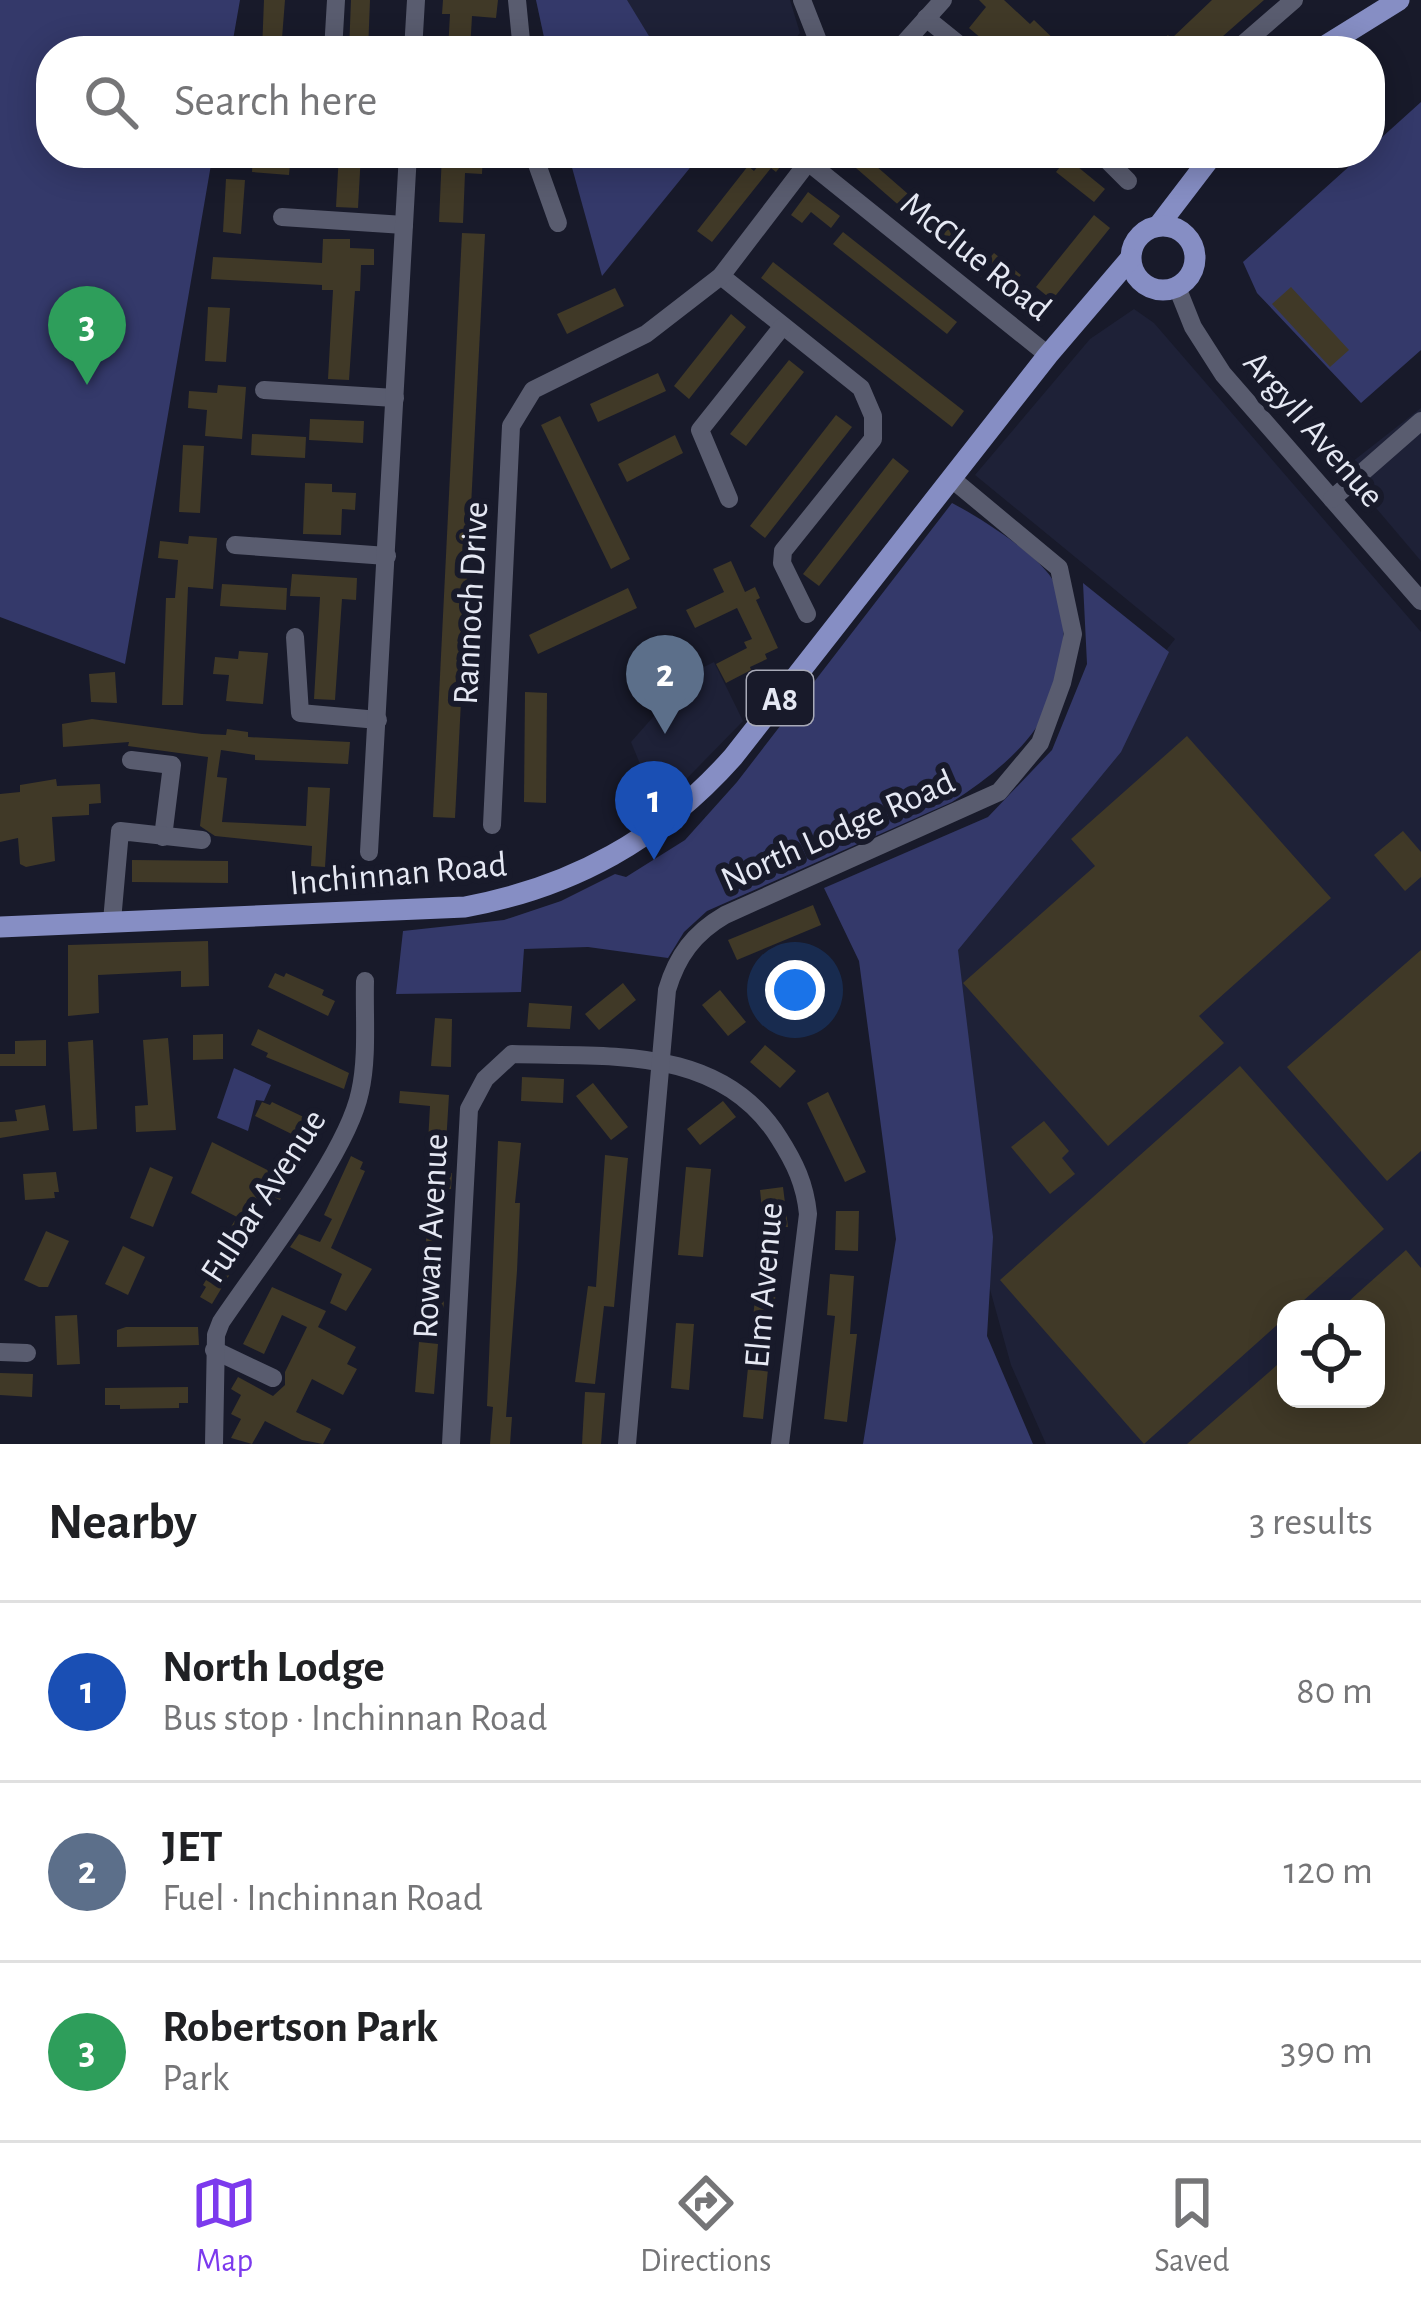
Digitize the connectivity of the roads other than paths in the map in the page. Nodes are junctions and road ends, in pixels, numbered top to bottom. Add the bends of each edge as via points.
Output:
1 (336, 0) edge
2 (416, 0) edge
3 (517, 0) edge
4 (802, 0) edge
5 (943, 0) edge
6 (1294, 0) edge
7 (1399, 0) edge
8 (926, 18) junction
9 (334, 36) edge
10 (414, 36) edge
11 (521, 36) edge
12 (816, 36) edge
13 (910, 36) edge
14 (948, 36) edge
15 (1252, 36) edge
16 (1341, 36) edge
17 (407, 168) edge
18 (538, 168) edge
19 (804, 168) edge
20 (824, 168) edge
21 (1118, 168) edge
22 (1204, 168) edge
23 (1197, 178) junction
24 (1128, 182) dead end
25 (282, 217) dead end
26 (558, 223) dead end
27 (404, 225) junction
28 (1159, 225) junction
29 (1186, 235) junction
30 (1135, 270) junction
31 (721, 276) junction
32 (1177, 286) junction
33 (782, 327) junction
34 (1048, 355) junction
35 (264, 390) dead end
36 (395, 398) junction
37 (1421, 421) edge
38 (952, 479) junction
39 (729, 499) dead end
40 (1332, 499) junction
41 (235, 545) dead end
42 (387, 556) junction
43 (1421, 601) edge
44 (807, 614) dead end
45 (295, 637) dead end
46 (378, 720) junction
47 (131, 760) dead end
48 (492, 825) dead end
49 (164, 836) junction
50 (202, 840) dead end
51 (369, 852) dead end
52 (112, 920) junction
53 (0, 927) edge
54 (365, 980) dead end
55 (663, 1063) junction
56 (214, 1350) junction
57 (0, 1352) edge
58 (27, 1353) dead end
59 (273, 1378) dead end
60 (214, 1444) edge
61 (451, 1444) edge
62 (627, 1444) edge
63 (780, 1444) edge

1 - 9 street
2 - 10 street
3 - 11 street
4 - 12 street
5 - 8 street
6 - 15 street
7 - 16 main road
8 - 13 street
8 - 14 street
17 - 27 street
18 - 26 street
19 - 31 street
20 - 34 street, McClue Road
21 - 24 street
22 - 23 main road
23 - 28 main road
23 - 29 main road
25 - 27 street
27 - 36 street
28 - 29 main road
28 - 30 main road via 1131,249
29 - 32 main road via 1195,263
30 - 32 main road via 1154,289
30 - 34 main road, Inchinnan Road / A8
31 - 33 street
31 - 48 street, Rannoch Drive via 646,334 533,390 511,426
32 - 40 street, Argyll Avenue via 1222,374
33 - 39 street via 700,430
33 - 44 street via 861,388 873,416 873,439 783,551
34 - 38 main road, Inchinnan Road / A8
35 - 36 street
36 - 42 street
37 - 40 street
38 - 52 main road, Inchinnan Road / A8 via 734,757 618,855 494,902
38 - 55 street, North Lodge Road via 1059,568 1073,634 1040,743 999,791 705,927 673,969
40 - 43 street, Argyll Avenue
41 - 42 street
42 - 46 street
45 - 46 street via 300,713
46 - 51 street
47 - 49 street via 172,765
49 - 50 street
49 - 52 street via 120,832
52 - 53 main road, Inchinnan Road / A8
54 - 56 street, Fulbar Avenue via 361,1092 352,1118 221,1322
55 - 61 street, Rowan Avenue via 512,1054 485,1078 469,1108
55 - 62 street, North Lodge Road
55 - 63 street, Elm Avenue via 703,1071 758,1107 805,1189
56 - 59 street
56 - 60 street, Fulbar Avenue
57 - 58 street

